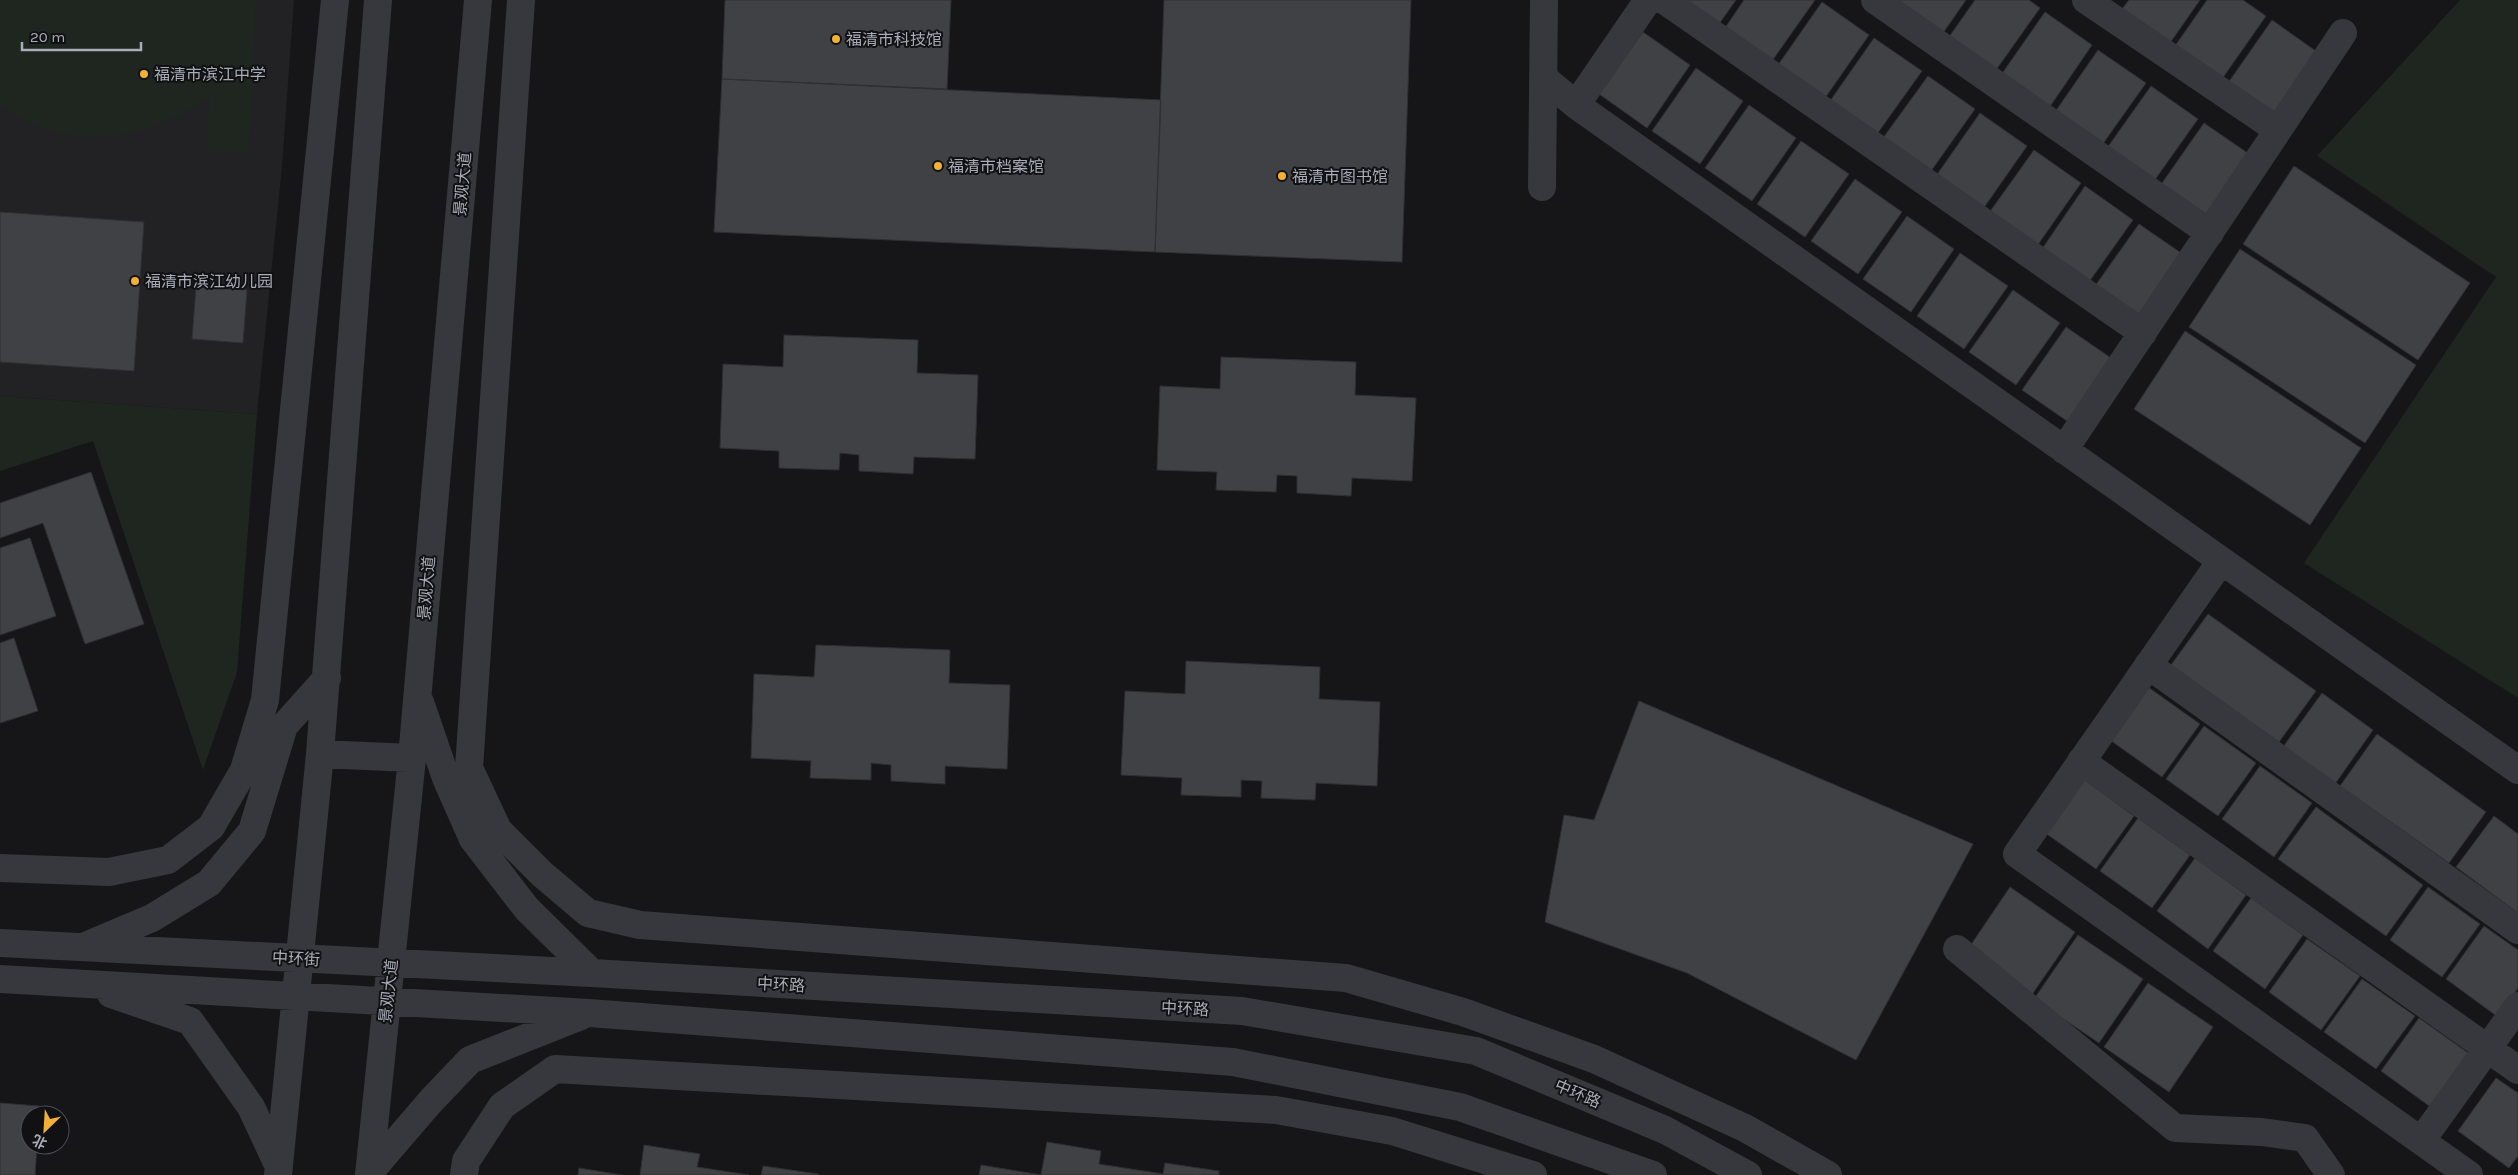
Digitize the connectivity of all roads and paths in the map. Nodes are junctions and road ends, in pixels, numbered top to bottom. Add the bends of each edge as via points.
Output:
1 (335, 0) edge
2 (378, 0) edge
3 (478, 0) edge
4 (521, 0) edge
5 (1544, 0) edge
6 (1648, 0) edge
7 (1664, 0) edge
8 (1876, 0) edge
9 (2086, 0) edge
10 (2343, 33) dead end
11 (1545, 78) junction
12 (1576, 105) junction
13 (2278, 130) junction
14 (1542, 187) dead end
15 (2210, 233) junction
16 (2143, 333) junction
17 (2064, 450) junction
18 (2220, 561) junction
19 (2148, 665) junction
20 (327, 678) junction
21 (417, 690) junction
22 (320, 754) junction
23 (412, 758) junction
24 (2082, 761) junction
25 (2518, 770) edge
26 (0, 868) edge
27 (2518, 930) edge
28 (0, 943) edge
29 (80, 948) junction
30 (1957, 949) dead end
31 (300, 958) junction
32 (391, 963) junction
33 (592, 972) junction
34 (0, 979) edge
35 (79, 983) junction
36 (296, 996) junction
37 (387, 1001) junction
38 (2518, 1006) edge
39 (589, 1013) junction
40 (2488, 1048) junction
41 (2518, 1070) edge
42 (2421, 1141) junction
43 (278, 1171) edge
44 (369, 1174) edge
45 (464, 1175) edge
46 (1533, 1175) edge
47 (1653, 1175) edge
48 (1748, 1175) edge
49 (1828, 1175) edge
50 (2331, 1175) edge
51 (2469, 1175) edge

1 - 26 street via 265,700 244,770 211,827 168,860 109,872
2 - 20 street
3 - 21 street, 景观大道
4 - 49 street via 469,768 498,830 542,874 588,913 640,925 1346,978 1463,1012 1594,1059 1745,1128
5 - 11 street
6 - 12 street
7 - 16 street
8 - 15 street
9 - 13 street
10 - 13 street
11 - 12 street
11 - 14 street
12 - 17 street
13 - 15 street
15 - 16 street
16 - 17 street
17 - 18 street
18 - 19 street
18 - 25 street
19 - 24 street
19 - 27 street
20 - 22 street
20 - 29 street via 284,726 252,831 209,883 152,918
21 - 23 street, 景观大道
21 - 33 street via 446,778 473,839 527,909
22 - 23 street
22 - 31 street
23 - 32 street, 景观大道
24 - 40 street
24 - 42 street via 2017,854
28 - 29 street, 中环街
29 - 31 street, 中环街
30 - 50 street via 2175,1128 2262,1132 2305,1138
31 - 32 street, 中环街
31 - 36 street
32 - 33 street, 中环街
32 - 37 street, 景观大道
33 - 48 street, 中环路 via 1242,1011 1476,1050 1665,1130
34 - 35 street
35 - 36 street
35 - 43 street via 190,1021 251,1107
36 - 37 street
36 - 43 street
37 - 39 street
37 - 44 street, 景观大道
38 - 40 street
39 - 44 street via 470,1060
39 - 47 street via 1233,1062 1460,1107
40 - 41 street
40 - 42 street
42 - 51 street
45 - 46 street via 466,1161 502,1106 555,1069 1276,1110 1392,1130

